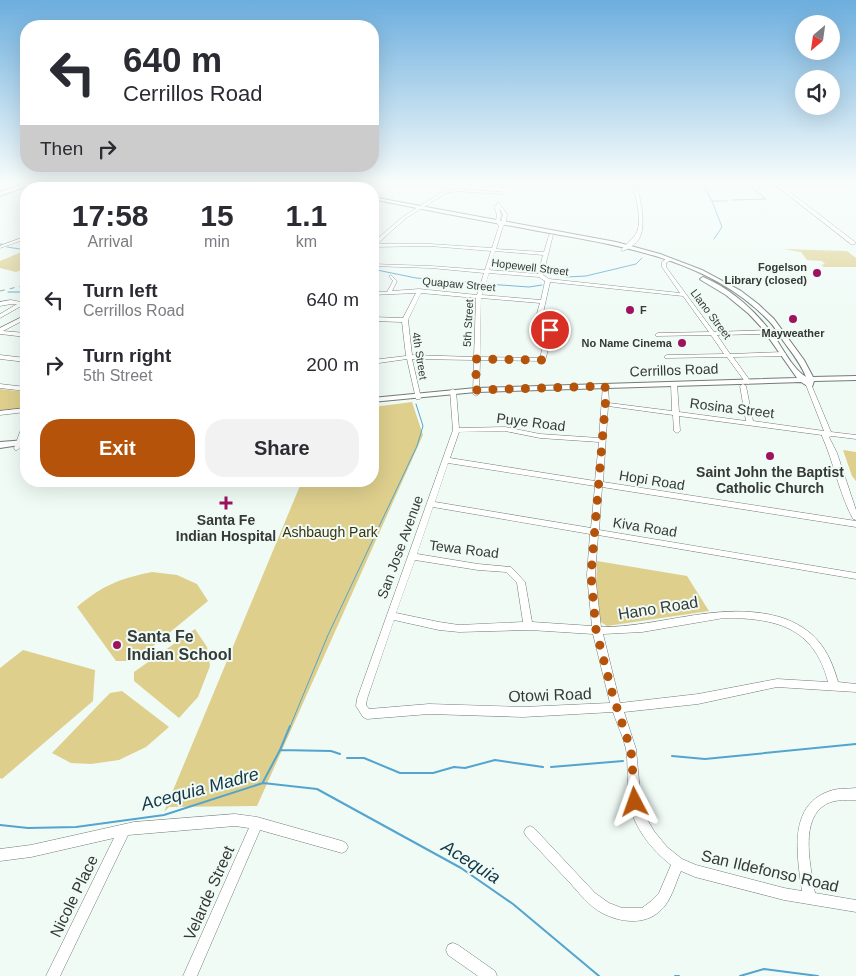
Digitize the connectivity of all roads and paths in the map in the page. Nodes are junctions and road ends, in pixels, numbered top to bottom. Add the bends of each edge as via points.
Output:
1 (394, 229) edge
2 (500, 229) edge
3 (518, 229) edge
4 (527, 229) edge
5 (639, 229) edge
6 (834, 229) edge
7 (553, 234) junction
8 (20, 240) edge
9 (379, 240) edge
10 (853, 243) dead end
11 (379, 245) edge
12 (0, 247) edge
13 (626, 248) junction
14 (494, 250) junction
15 (546, 254) junction
16 (666, 261) junction
17 (379, 265) edge
18 (487, 272) junction
19 (391, 276) dead end
20 (540, 276) junction
21 (548, 280) junction
22 (704, 280) junction
23 (420, 291) junction
24 (389, 292) junction
25 (731, 292) junction
26 (379, 293) edge
27 (684, 295) junction
28 (742, 295) junction
29 (479, 296) junction
30 (543, 302) junction
31 (0, 304) edge
32 (741, 304) junction
33 (766, 314) junction
34 (0, 316) edge
35 (379, 319) edge
36 (20, 320) edge
37 (404, 320) junction
38 (0, 331) edge
39 (768, 332) junction
40 (782, 332) junction
41 (713, 333) junction
42 (20, 334) edge
43 (658, 334) dead end
44 (795, 352) junction
45 (783, 354) junction
46 (409, 356) junction
47 (730, 356) junction
48 (0, 357) edge
49 (667, 357) dead end
50 (20, 359) edge
51 (476, 359) junction
52 (379, 361) edge
53 (856, 377) edge
54 (808, 382) junction
55 (746, 384) junction
56 (856, 384) edge
57 (0, 386) edge
58 (674, 386) junction
59 (20, 388) edge
60 (606, 388) junction
61 (476, 392) junction
62 (453, 393) junction
63 (417, 396) junction
64 (379, 399) edge
65 (379, 403) edge
66 (605, 404) junction
67 (20, 411) edge
68 (0, 413) edge
69 (676, 413) junction
70 (750, 423) junction
71 (456, 430) junction
72 (677, 431) dead end
73 (827, 433) junction
74 (856, 437) edge
75 (603, 440) junction
76 (20, 445) edge
77 (20, 445) edge
78 (0, 446) edge
79 (0, 450) edge
80 (445, 460) junction
81 (598, 484) junction
82 (430, 504) junction
83 (855, 524) edge
84 (594, 532) junction
85 (412, 556) junction
86 (856, 576) edge
87 (390, 616) junction
88 (528, 626) junction
89 (596, 630) junction
90 (834, 686) junction
91 (856, 688) edge
92 (617, 707) junction
93 (364, 711) joint
94 (856, 794) edge
95 (257, 823) junction
96 (124, 830) junction
97 (530, 832) dead end
98 (342, 847) dead end
99 (0, 855) edge
100 (678, 863) junction
101 (810, 899) junction
102 (856, 906) edge
103 (453, 950) dead end
104 (53, 976) edge
105 (190, 976) edge
106 (490, 976) edge

1 - 9 street
2 - 14 street, 5th Street
3 - 7 main road
4 - 7 main road
5 - 13 street
6 - 10 street
7 - 13 main road
7 - 13 main road
7 - 15 street
8 - 12 street
11 - 14 street
13 - 16 main road
14 - 15 street
14 - 18 street, 5th Street
15 - 20 street
16 - 22 main road
16 - 25 main road via 706,275
16 - 27 street, Llano Street via 664,267
17 - 18 street, Hopewell Street
18 - 20 street, Hopewell Street
18 - 29 street, 5th Street
19 - 24 street via 395,281
20 - 21 street, Hopewell Street
21 - 27 street, Hopewell Street
21 - 30 street
22 - 25 main road
22 - 28 main road
23 - 24 street, Quapaw Street
23 - 29 street, Quapaw Street
23 - 37 street, 4th Street
24 - 26 street, Quapaw Street
25 - 28 main road
25 - 32 main road
25 - 33 main road
27 - 41 street, Llano Street
28 - 33 main road
29 - 30 street, Quapaw Street
29 - 51 street, 5th Street
30 - 51 street via 540,313 552,322 545,357 539,361
31 - 34 street via 20,303 17,308
32 - 39 main road
32 - 40 main road via 756,312 774,330
33 - 40 main road
35 - 37 street
36 - 38 street
37 - 46 street, 4th Street
38 - 42 street
39 - 41 street
39 - 44 main road via 780,336
39 - 45 main road
40 - 44 main road
40 - 53 main road via 814,375
41 - 43 street
41 - 47 street, Llano Street
44 - 54 main road
45 - 47 street
45 - 54 main road
46 - 51 street
46 - 52 street
46 - 63 street, 4th Street
47 - 49 street
47 - 55 street, Llano Street
48 - 50 street
51 - 61 street, 5th Street
53 - 54 main road, Cerrillos Road
54 - 55 main road, Cerrillos Road
54 - 56 main road, Cerrillos Road
54 - 73 street
55 - 58 main road, Cerrillos Road
55 - 70 street
57 - 59 street
58 - 60 main road, Cerrillos Road
58 - 69 street
60 - 61 main road, Cerrillos Road
60 - 66 street, San Ildefonso Road
61 - 62 main road, Cerrillos Road
62 - 63 main road, Cerrillos Road
62 - 71 street, San Jose Avenue
63 - 64 main road, Cerrillos Road
63 - 65 main road, Cerrillos Road
66 - 69 street, Rosina Street
66 - 75 street, San Ildefonso Road
67 - 68 street
69 - 70 street, Rosina Street
69 - 72 street
70 - 73 street, Rosina Street
71 - 75 street, Puye Road via 505,429 540,436
71 - 80 street, San Jose Avenue
73 - 74 street, Rosina Street
73 - 83 street via 825,436
75 - 81 street, San Ildefonso Road
76 - 78 main road
77 - 79 main road
80 - 81 street, Hopi Road
80 - 82 street, San Jose Avenue
81 - 83 street, Hopi Road
81 - 84 street, San Ildefonso Road
82 - 84 street, Kiva Road
82 - 85 street, San Jose Avenue
84 - 86 street, Kiva Road
84 - 89 street, San Ildefonso Road via 591,575
85 - 87 street, San Jose Avenue
85 - 88 street, Tewa Road via 508,569 521,582
87 - 88 street, Hano Road via 468,629
87 - 93 street, San Jose Avenue via 362,699
88 - 89 street, Hano Road
89 - 90 street, Hano Road via 629,630 719,614 771,618 788,624 814,642 828,662
89 - 92 street, San Ildefonso Road
90 - 91 street, Otowi Road
90 - 92 street, Otowi Road via 777,684 693,700
92 - 93 street, Otowi Road via 541,712 436,708 374,714
92 - 100 street, San Ildefonso Road via 631,750 635,802 640,819 656,844
94 - 101 street via 828,797 814,807 805,821 802,848
95 - 96 street via 235,820
95 - 98 street
95 - 105 street, Velarde Street
96 - 99 street
96 - 104 street, Nicole Place
97 - 100 street via 591,897 622,914 644,914 655,907
100 - 101 street, San Ildefonso Road via 704,874
101 - 102 street, San Ildefonso Road
103 - 106 street

